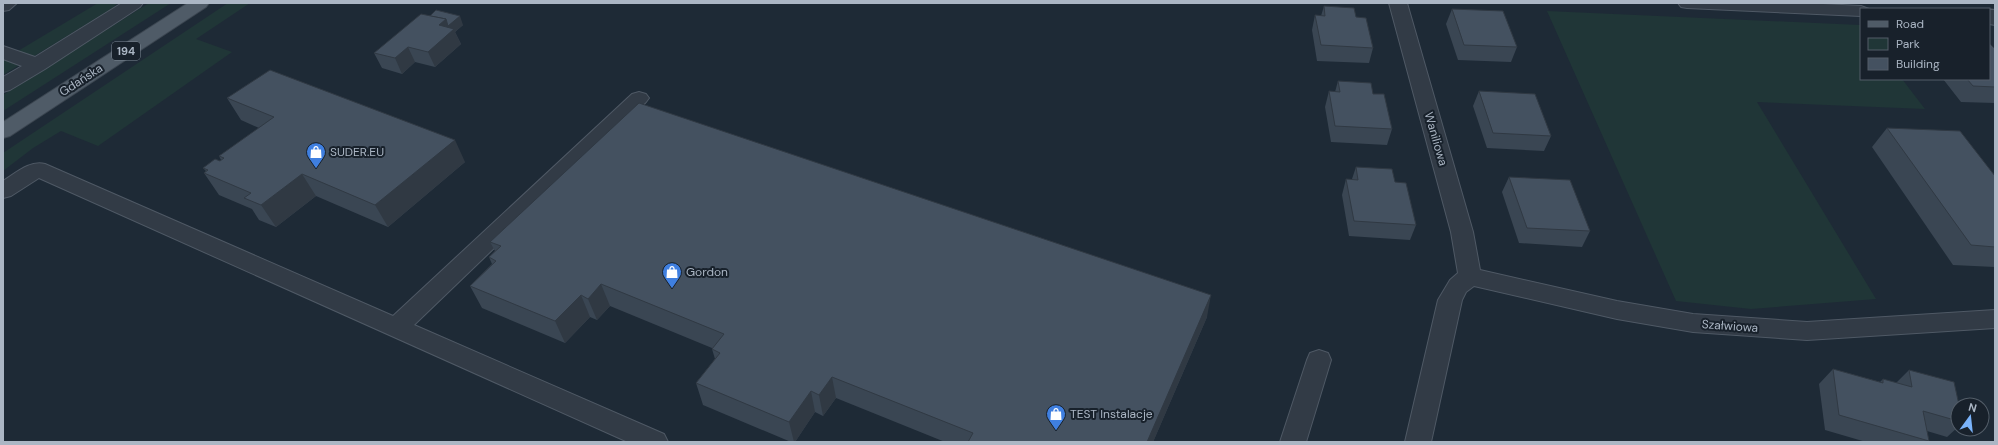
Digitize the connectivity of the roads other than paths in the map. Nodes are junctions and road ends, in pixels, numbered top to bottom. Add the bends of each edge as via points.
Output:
1 (8, 3) edge
2 (134, 3) edge
3 (200, 3) edge
4 (1398, 3) edge
5 (1687, 3) edge
6 (3, 6) edge
7 (1860, 11) edge
8 (3, 52) edge
9 (38, 65) junction
10 (3, 86) edge
11 (639, 98) dead end
12 (3, 131) edge
13 (3, 191) edge
14 (1470, 276) junction
15 (1995, 319) edge
16 (396, 328) junction
17 (1319, 360) dead end
18 (655, 442) edge
19 (1293, 442) edge
20 (1418, 442) edge

1 - 6 street
2 - 9 street
3 - 12 main road, Gdańska / 194
4 - 14 street, Waniliowa via 1462,232
5 - 7 street
8 - 9 street
9 - 10 street
11 - 16 street
13 - 16 street via 38,169
14 - 15 street, Szałwiowa via 1617,310 1693,323 1806,331
14 - 20 street via 1458,286 1450,300
16 - 18 street
17 - 19 street

